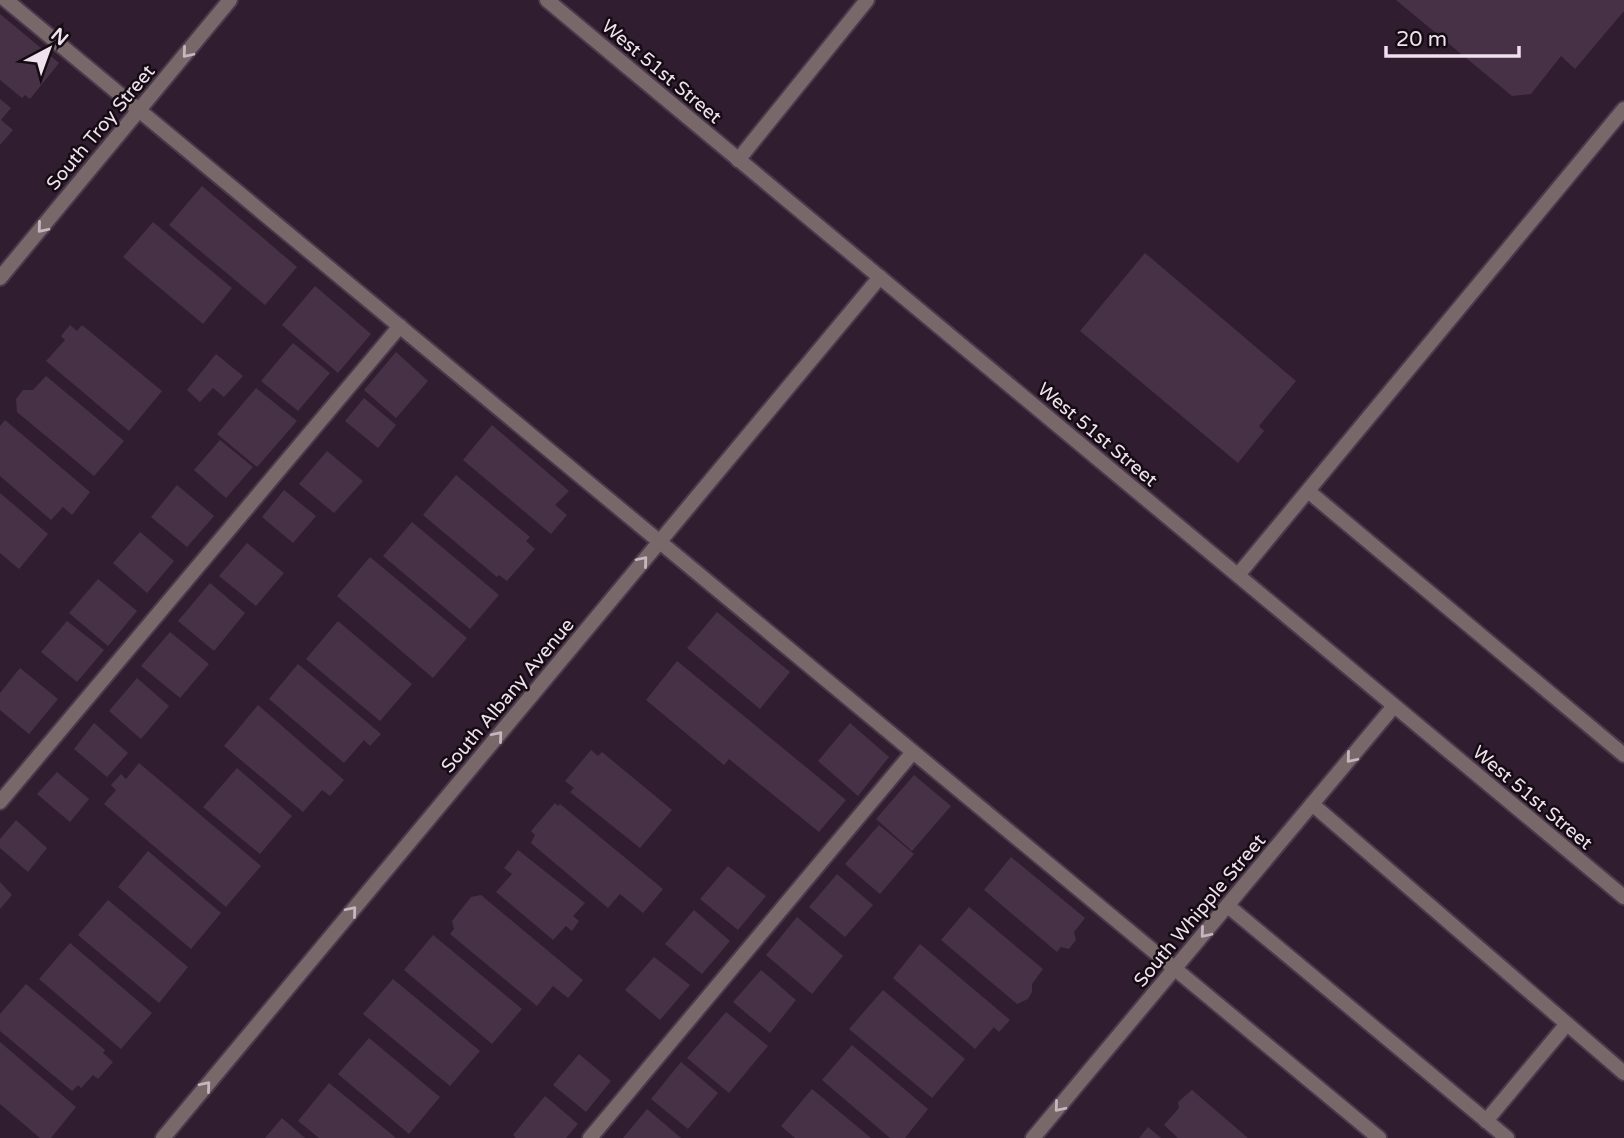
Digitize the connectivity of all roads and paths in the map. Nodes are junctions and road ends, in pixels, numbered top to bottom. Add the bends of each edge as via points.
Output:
1 (6, 0) edge
2 (230, 0) edge
3 (547, 0) edge
4 (867, 0) edge
5 (1624, 109) edge
6 (139, 110) junction
7 (738, 160) junction
8 (880, 277) junction
9 (0, 278) edge
10 (400, 327) junction
11 (1308, 491) junction
12 (660, 542) junction
13 (1238, 575) junction
14 (1394, 706) junction
15 (913, 752) junction
16 (1624, 755) edge
17 (0, 802) edge
18 (1312, 804) junction
19 (1624, 897) edge
20 (1228, 906) junction
21 (1175, 969) junction
22 (1566, 1025) junction
23 (1624, 1073) edge
24 (1486, 1121) junction
25 (163, 1138) edge
26 (590, 1138) edge
27 (1033, 1138) edge
28 (1379, 1138) edge
29 (1507, 1138) edge

1 - 6 street
2 -> 6 street, South Troy Street
3 - 7 street, West 51st Street
4 - 7 street
5 - 11 street
6 -> 9 street, South Troy Street
6 - 10 street
7 - 8 street, West 51st Street
8 - 12 street, South Albany Avenue
8 - 13 street, West 51st Street
10 - 12 street
10 - 17 street
11 - 13 street
11 - 16 street
12 - 15 street
25 -> 12 street, South Albany Avenue
13 - 14 street, West 51st Street
14 -> 18 street, South Whipple Street
14 - 19 street, West 51st Street
15 - 21 street
15 - 26 street
18 - 20 street, South Whipple Street
18 - 22 street
20 -> 21 street, South Whipple Street
20 - 24 street
21 -> 27 street, South Whipple Street
21 - 28 street
22 - 23 street
22 - 24 street
24 - 29 street

